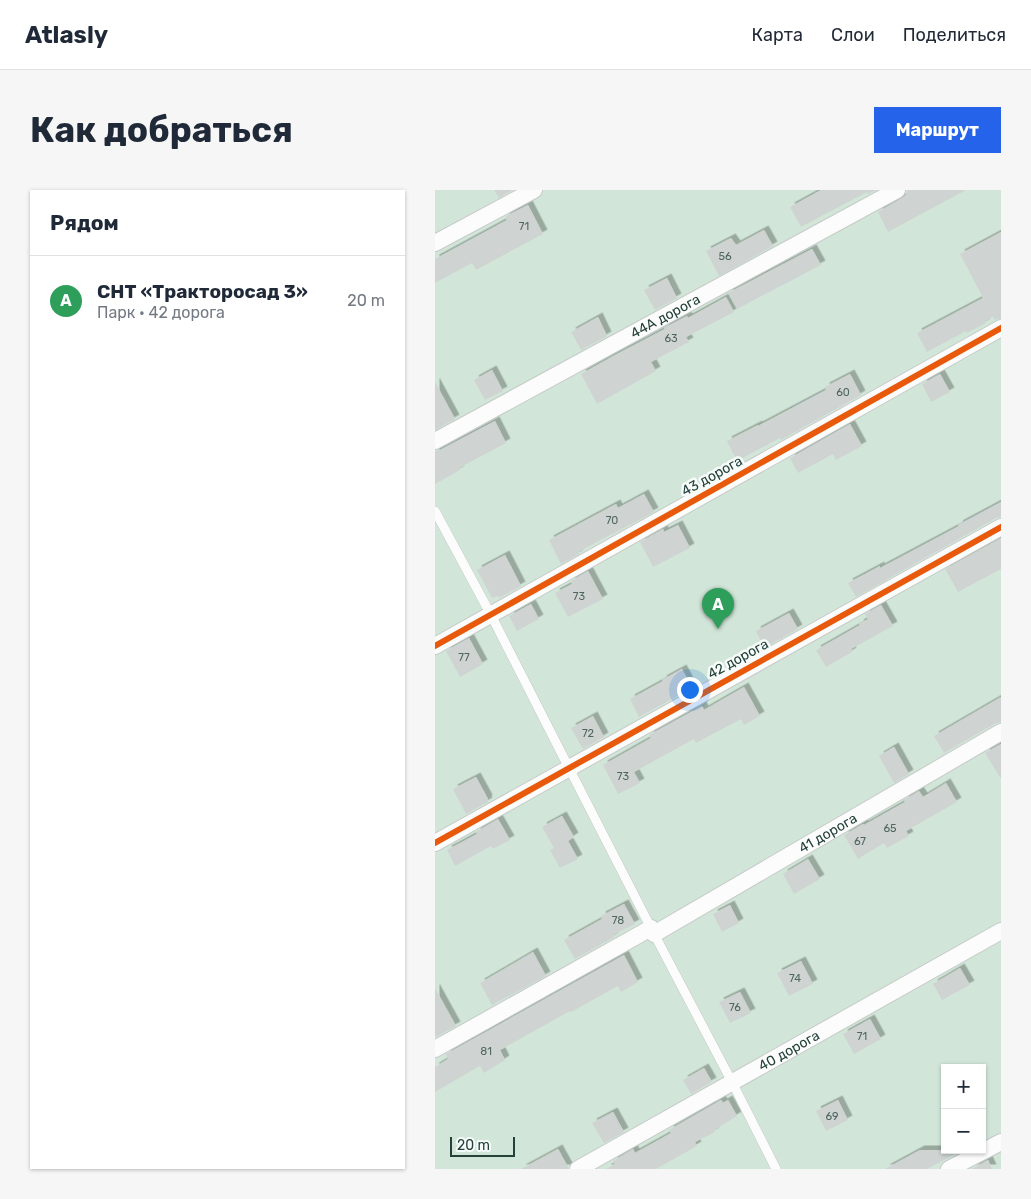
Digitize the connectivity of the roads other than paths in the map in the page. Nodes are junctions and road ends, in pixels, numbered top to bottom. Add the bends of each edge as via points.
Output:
1 (534, 190) edge
2 (897, 190) edge
3 (435, 243) edge
4 (1001, 328) edge
5 (435, 441) edge
6 (435, 511) edge
7 (1001, 527) edge
8 (491, 615) junction
9 (435, 646) edge
10 (1001, 732) edge
11 (569, 768) junction
12 (435, 843) edge
13 (652, 931) junction
14 (1001, 931) edge
15 (435, 1049) edge
16 (733, 1082) junction
17 (1001, 1142) edge
18 (578, 1169) edge
19 (776, 1169) edge
20 (949, 1169) edge

1 - 3 street
2 - 5 street, 44А дорога
4 - 8 street, 43 дорога
6 - 8 lane
7 - 11 street, 42 дорога
8 - 9 street, 43 дорога
8 - 11 lane
10 - 13 street, 41 дорога
11 - 12 street, 42 дорога
11 - 13 lane
13 - 15 street, 41 дорога
13 - 16 lane
14 - 16 street, 40 дорога
16 - 18 street, 40 дорога
16 - 19 lane
17 - 20 street

